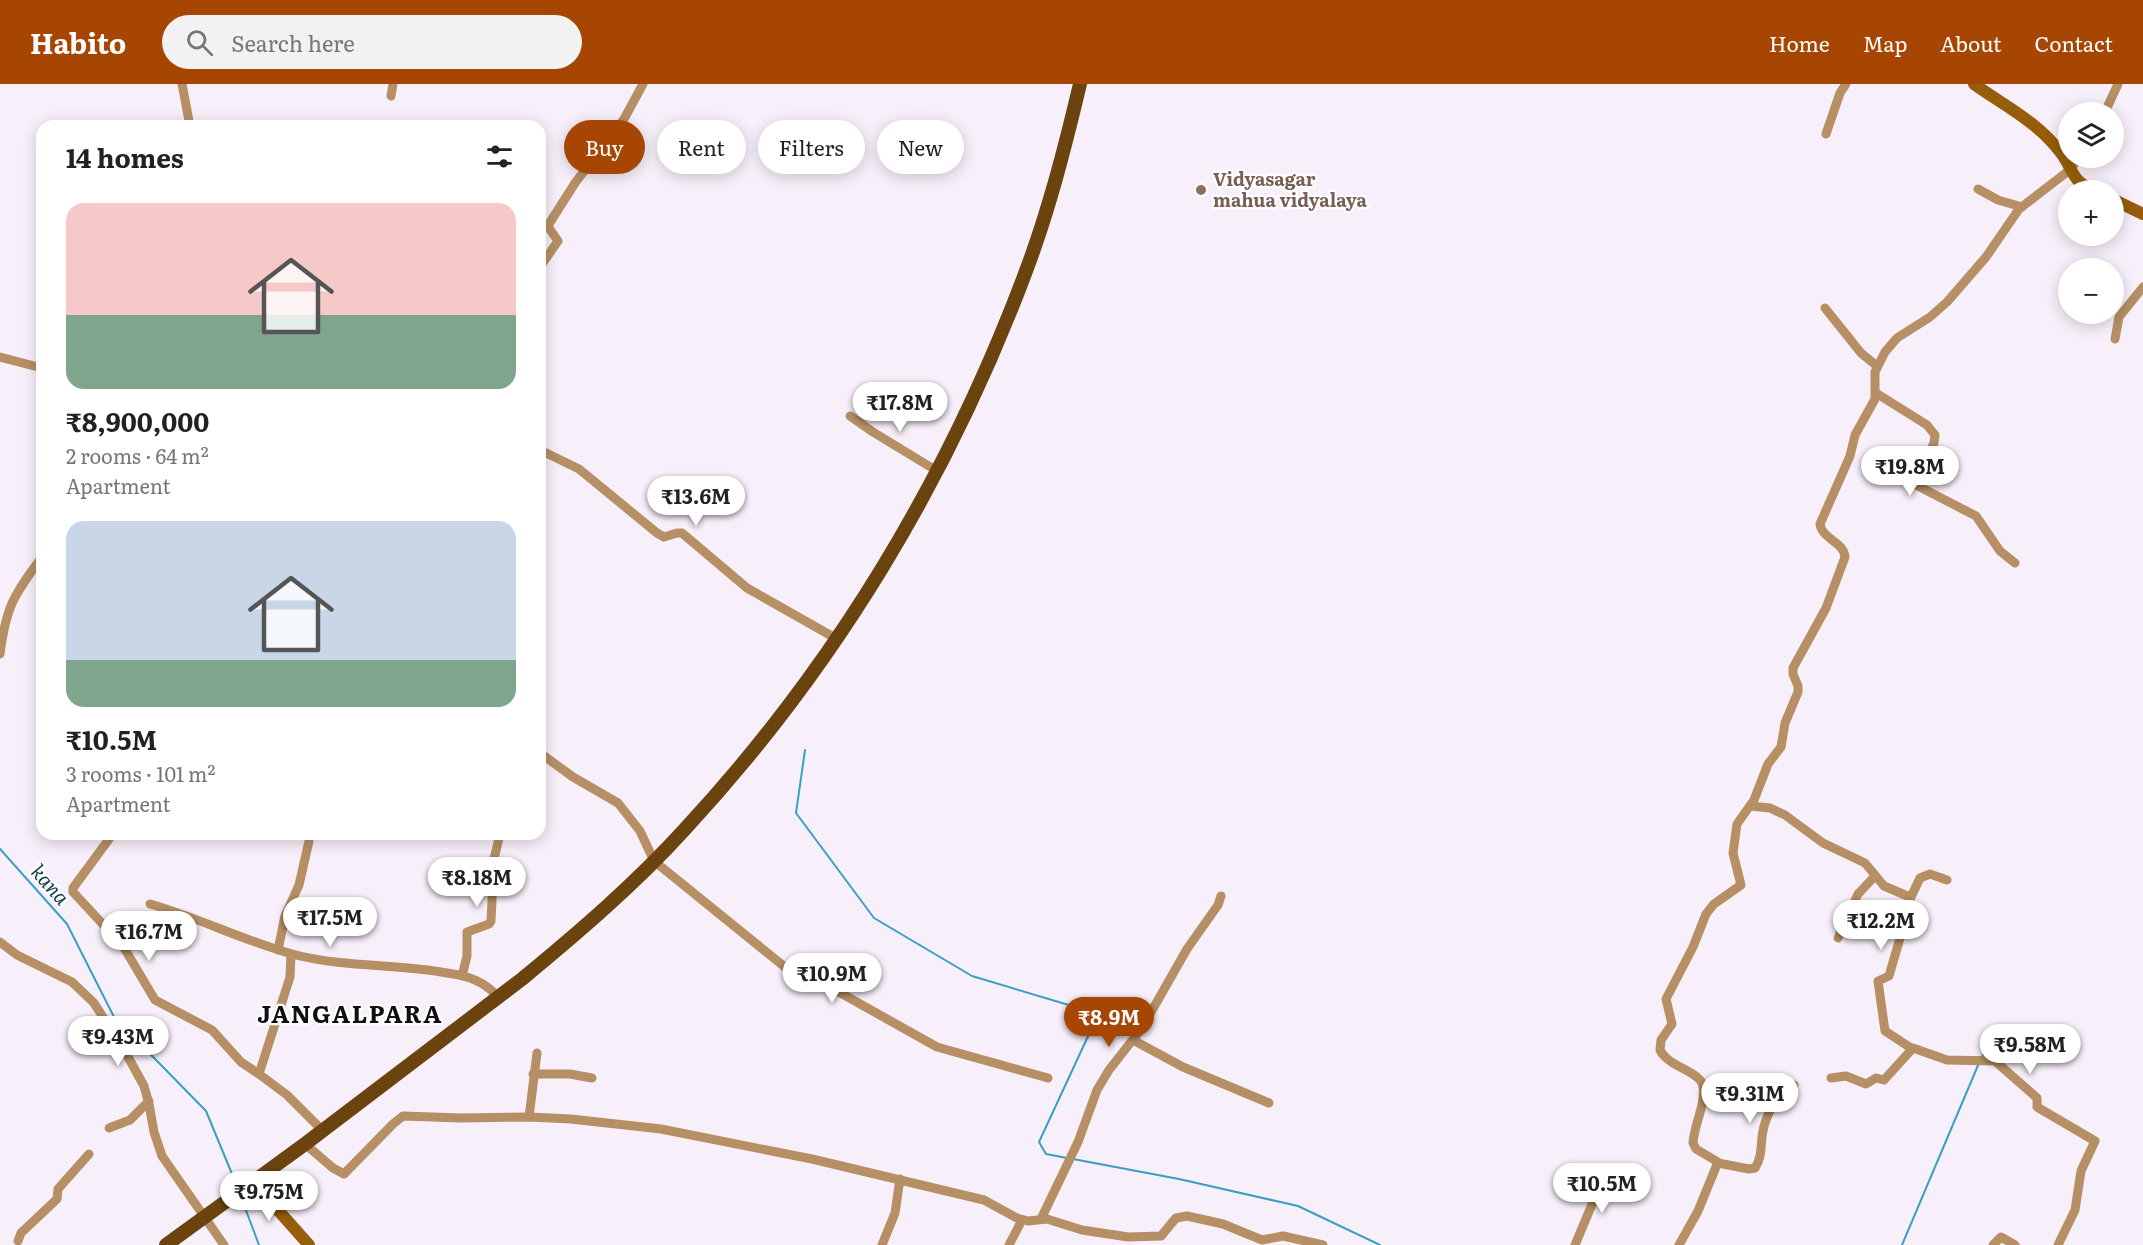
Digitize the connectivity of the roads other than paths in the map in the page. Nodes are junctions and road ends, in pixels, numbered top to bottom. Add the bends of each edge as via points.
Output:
1 (181, 84) edge
2 (393, 84) edge
3 (643, 84) edge
4 (1080, 84) edge
5 (1846, 84) edge
6 (1974, 84) edge
7 (2118, 84) edge
8 (391, 96) dead end
9 (2109, 102) edge
10 (189, 120) edge
11 (1826, 134) dead end
12 (2071, 169) junction
13 (2076, 180) edge
14 (1978, 189) dead end
15 (2124, 205) edge
16 (2022, 207) junction
17 (2143, 214) edge
18 (546, 258) edge
19 (2143, 287) edge
20 (1825, 308) dead end
21 (2115, 339) dead end
22 (0, 357) edge
23 (36, 366) edge
24 (1877, 366) junction
25 (1876, 393) junction
26 (850, 416) dead end
27 (546, 453) edge
28 (937, 471) junction
29 (2015, 563) dead end
30 (36, 566) edge
31 (837, 639) junction
32 (0, 654) edge
33 (546, 757) edge
34 (1750, 806) junction
35 (108, 840) edge
36 (309, 840) edge
37 (499, 840) edge
38 (654, 861) junction
39 (1875, 876) junction
40 (1947, 880) dead end
41 (1221, 896) dead end
42 (1910, 897) junction
43 (150, 904) dead end
44 (1838, 938) dead end
45 (0, 942) edge
46 (278, 950) junction
47 (291, 954) junction
48 (462, 976) junction
49 (499, 997) junction
50 (1133, 1040) junction
51 (1911, 1048) junction
52 (537, 1053) dead end
53 (259, 1074) junction
54 (533, 1074) junction
55 (592, 1078) dead end
56 (1048, 1078) dead end
57 (1831, 1078) dead end
58 (1794, 1085) dead end
59 (149, 1101) junction
60 (1269, 1103) dead end
61 (529, 1117) junction
62 (109, 1128) dead end
63 (322, 1130) junction
64 (305, 1144) junction
65 (89, 1154) dead end
66 (1718, 1163) junction
67 (1603, 1178) dead end
68 (900, 1179) junction
69 (249, 1185) junction
70 (203, 1216) junction
71 (1041, 1219) junction
72 (1022, 1220) junction
73 (1162, 1240) edge
74 (19, 1244) edge
75 (166, 1245) edge
76 (224, 1245) edge
77 (309, 1245) edge
78 (882, 1245) edge
79 (1009, 1245) edge
80 (1323, 1245) edge
81 (1575, 1245) edge
82 (1679, 1245) edge
83 (1992, 1245) edge
84 (2015, 1245) edge
85 (2058, 1245) edge

1 - 10 street
2 - 8 street
3 - 18 street via 624,119 548,225 558,241
4 - 28 main road via 1027,269 973,398
5 - 11 street
6 - 12 street via 2029,120 2051,140
7 - 9 street
12 - 13 street
12 - 16 street
14 - 16 street
15 - 17 street
16 - 24 street via 1960,288 1930,317 1897,338
19 - 21 street via 2119,317
20 - 24 street
22 - 23 street
24 - 25 street
25 - 29 street via 1927,425 1935,435 1916,484 1976,516 2000,551
25 - 34 street via 1820,524 1821,530 1845,551 1845,557 1826,608 1795,663 1798,692 1785,723 1783,744 1766,769
26 - 28 street
27 - 31 street via 579,469 657,533 664,537 682,533 747,588
28 - 31 main road via 879,575
30 - 32 street via 11,603
31 - 38 main road via 773,727
33 - 38 street via 618,803 637,826
34 - 39 street via 1770,808 1785,815 1823,843 1865,863
34 - 66 street via 1737,824 1732,849 1742,885 1706,914 1666,999 1672,1024 1659,1044 1670,1062 1702,1083 1692,1143
35 - 53 street via 73,892 123,946 155,1000 212,1030 241,1062
36 - 46 street
37 - 48 street via 491,921 467,932
38 - 49 main road
38 - 56 street via 801,979 837,991 937,1047
39 - 42 street via 1884,886
39 - 44 street via 1858,894
40 - 42 street via 1930,874 1923,876
41 - 50 street
42 - 51 street via 1889,976 1878,981 1885,1030
43 - 46 street
45 - 59 street via 17,955 72,982 89,996 135,1068
46 - 47 street
47 - 48 street
47 - 53 street via 290,977
48 - 49 street via 482,983
49 - 63 main road
50 - 60 street via 1183,1067
50 - 71 street via 1097,1090 1078,1142
51 - 57 street via 1884,1080 1876,1078 1866,1084 1846,1076
51 - 85 street via 1947,1060 1989,1060 1999,1064 2036,1098 2037,1107 2095,1141 2081,1171 2075,1210
52 - 54 street
53 - 63 street
54 - 55 street
54 - 61 street
58 - 66 street via 1788,1095 1772,1106 1755,1168
59 - 62 street via 130,1120
59 - 70 street via 162,1156
61 - 64 street via 403,1116 344,1174
61 - 68 street via 661,1130
63 - 64 main road
64 - 69 main road
65 - 74 street via 57,1190 57,1199 21,1233
66 - 82 street
67 - 81 street
68 - 72 street via 989,1202
68 - 78 street via 895,1213
69 - 70 main road
69 - 77 street
70 - 75 main road
70 - 76 street
71 - 72 street
71 - 73 street via 1082,1230
72 - 79 street
73 - 80 street via 1176,1218 1187,1216 1223,1224 1262,1240 1283,1236
83 - 84 street via 2001,1237

